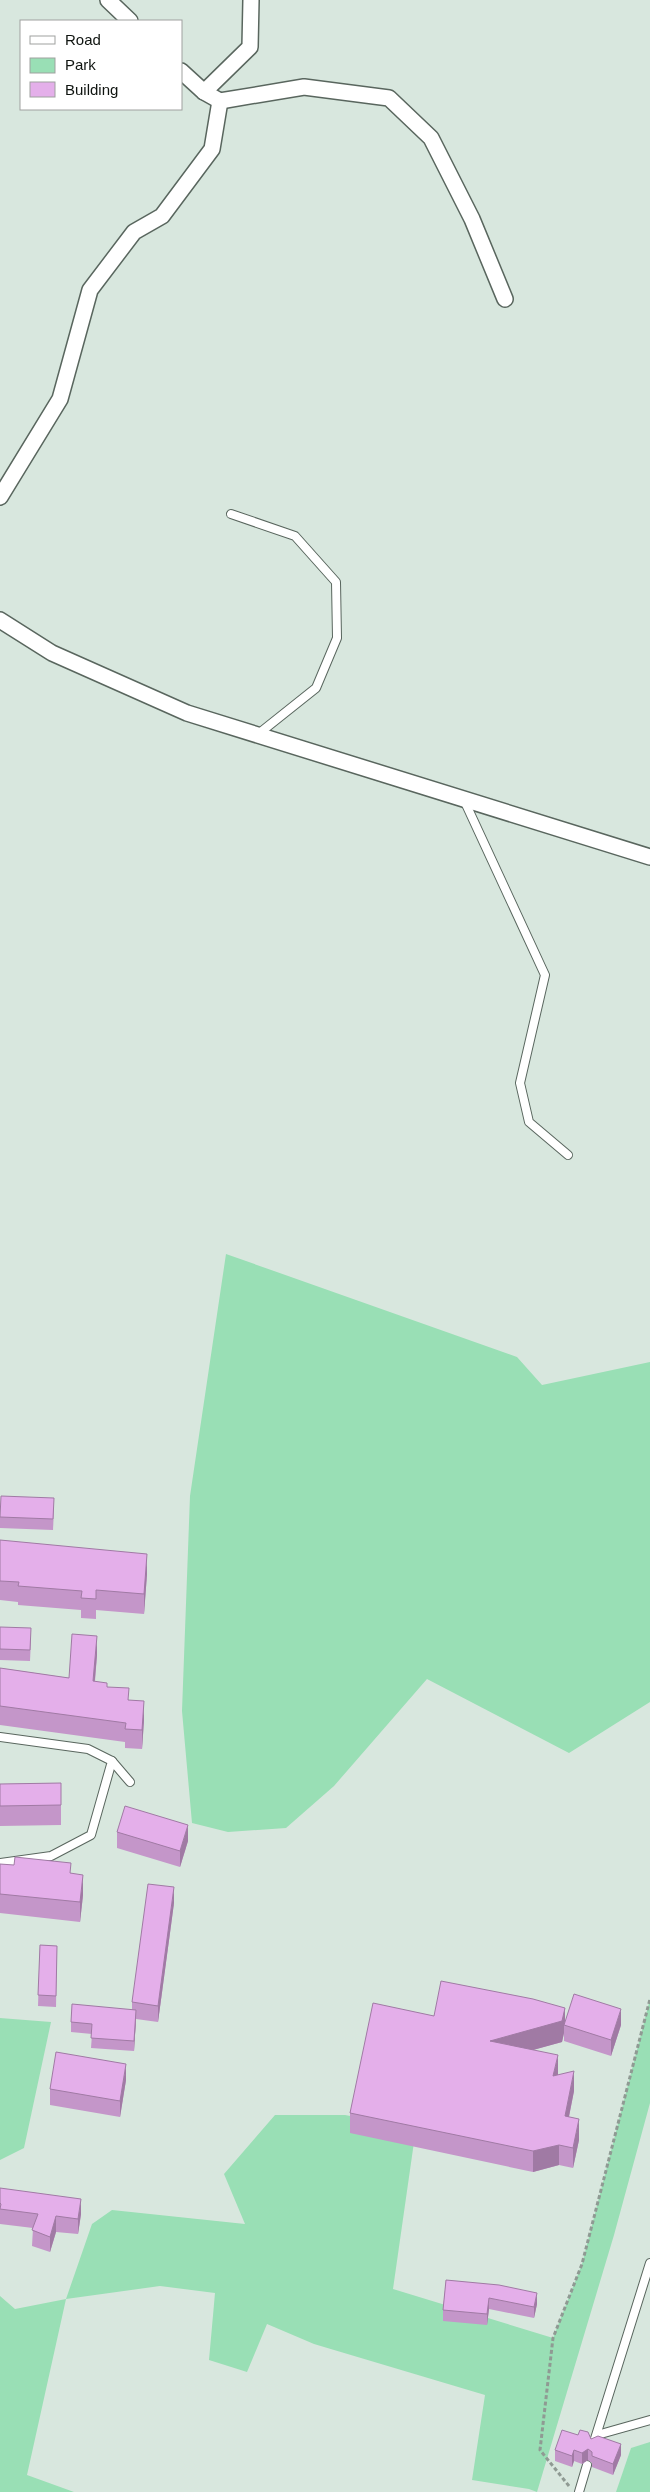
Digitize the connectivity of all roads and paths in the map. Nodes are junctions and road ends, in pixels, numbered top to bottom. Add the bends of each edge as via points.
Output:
1 (108, 0) edge
2 (251, 0) edge
3 (129, 20) edge
4 (182, 72) edge
5 (204, 92) junction
6 (220, 101) junction
7 (505, 299) dead end
8 (0, 497) edge
9 (232, 514) dead end
10 (0, 620) edge
11 (257, 735) junction
12 (464, 800) junction
13 (650, 857) edge
14 (568, 1155) dead end
15 (0, 1737) edge
16 (112, 1761) junction
17 (130, 1782) dead end
18 (0, 1863) edge
19 (650, 1999) edge
20 (650, 2263) edge
21 (650, 2420) edge
22 (597, 2434) junction
23 (593, 2446) edge
24 (587, 2465) dead end
25 (573, 2492) edge
26 (579, 2492) edge

1 - 3 street
2 - 5 street via 250,47
4 - 5 street
5 - 6 street
6 - 7 street via 304,87 389,98 431,138 472,219
6 - 8 street via 212,149 162,216 134,232 90,290 60,399
9 - 11 lane via 295,536 336,582 337,638 316,688
10 - 11 street via 52,653 186,713
11 - 12 street
12 - 13 street
12 - 14 lane via 545,975 520,1083 529,1122
15 - 16 lane via 88,1749
16 - 17 lane
16 - 18 lane via 91,1834 51,1856
19 - 25 path via 582,2264 553,2338 540,2450
20 - 22 lane
21 - 22 lane
22 - 23 lane
24 - 26 lane

